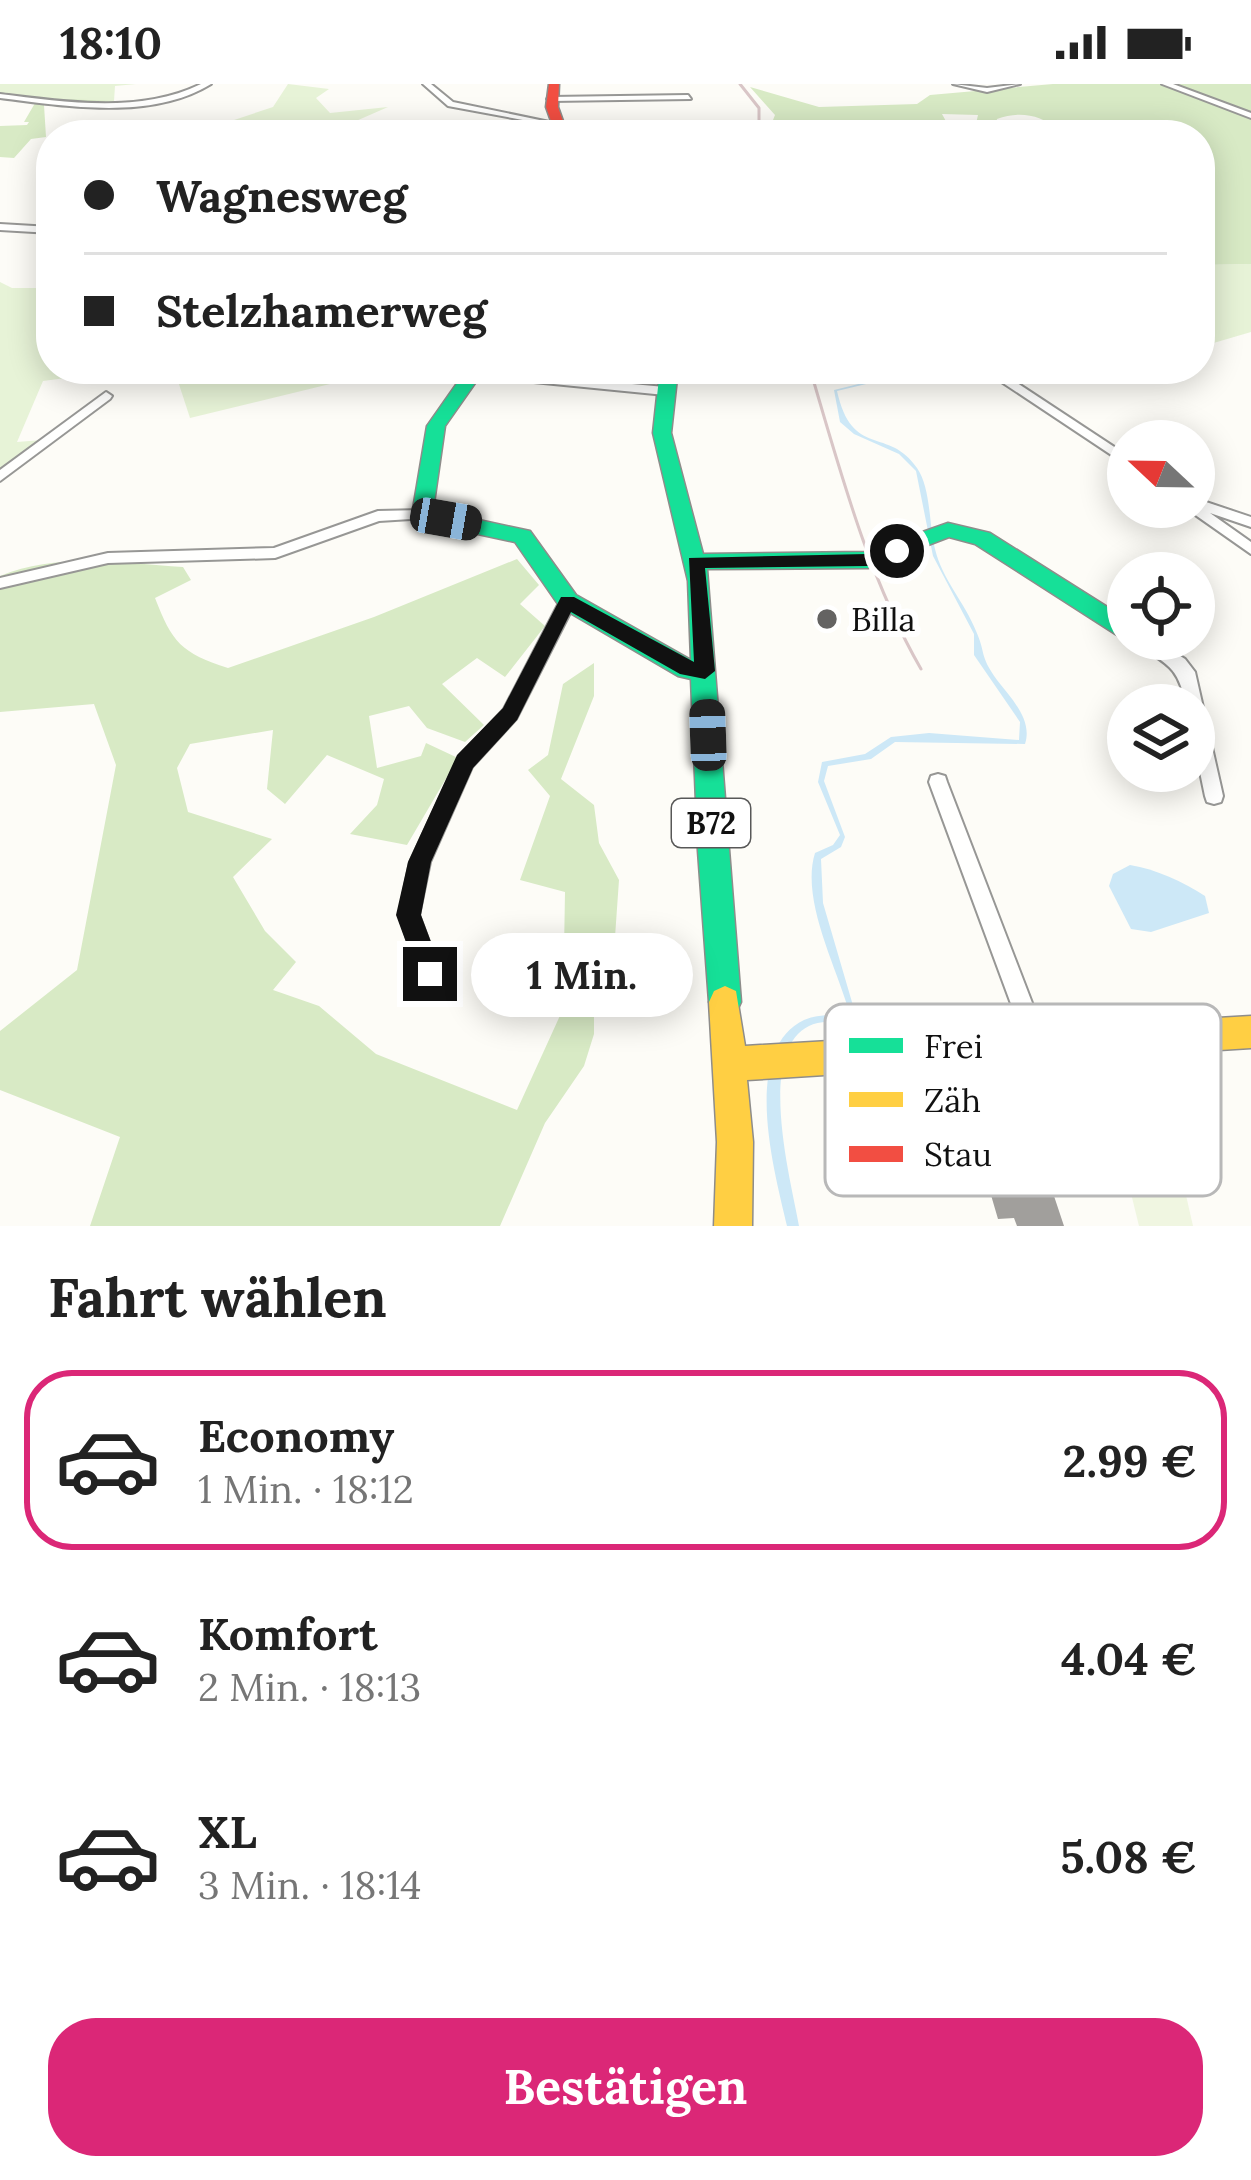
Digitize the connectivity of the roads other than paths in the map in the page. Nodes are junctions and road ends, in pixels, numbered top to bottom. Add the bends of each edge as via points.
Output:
1 (207, 84) edge
2 (427, 84) edge
3 (957, 84) edge
4 (1016, 84) edge
5 (1166, 84) edge
6 (0, 97) edge
7 (688, 97) dead end
8 (556, 111) edge
9 (1251, 116) edge
10 (0, 227) edge
11 (36, 229) edge
12 (465, 384) edge
13 (667, 384) edge
14 (1011, 384) edge
15 (106, 396) dead end
16 (1107, 448) edge
17 (0, 477) edge
18 (1215, 511) edge
19 (422, 515) junction
20 (1215, 522) edge
21 (1251, 522) edge
22 (1251, 549) edge
23 (695, 562) junction
24 (0, 583) edge
25 (568, 602) junction
26 (1107, 618) edge
27 (1173, 660) edge
28 (705, 671) junction
29 (938, 782) dead end
30 (1214, 796) dead end
31 (430, 974) dead end
32 (1022, 1004) edge
33 (1251, 1032) edge
34 (1221, 1033) edge
35 (825, 1060) edge
36 (729, 1064) junction
37 (733, 1226) edge

1 - 6 street via 104,104
2 - 8 street via 451,104
3 - 4 street
5 - 9 street
7 - 8 street
10 - 11 street
12 - 19 street via 436,426
13 - 23 street, B72 via 661,457
14 - 16 street
15 - 17 street
18 - 21 street
19 - 24 street via 378,516 275,553 108,558
19 - 25 street via 522,536
20 - 22 street
23 - 26 street via 868,560 933,536 982,538
23 - 28 street, B72
25 - 28 street via 687,669
25 - 31 street via 510,714 465,762 419,862 409,915
27 - 30 street via 1189,677
28 - 36 street, B72
29 - 32 street
33 - 34 street
35 - 36 street
36 - 37 street, B72

